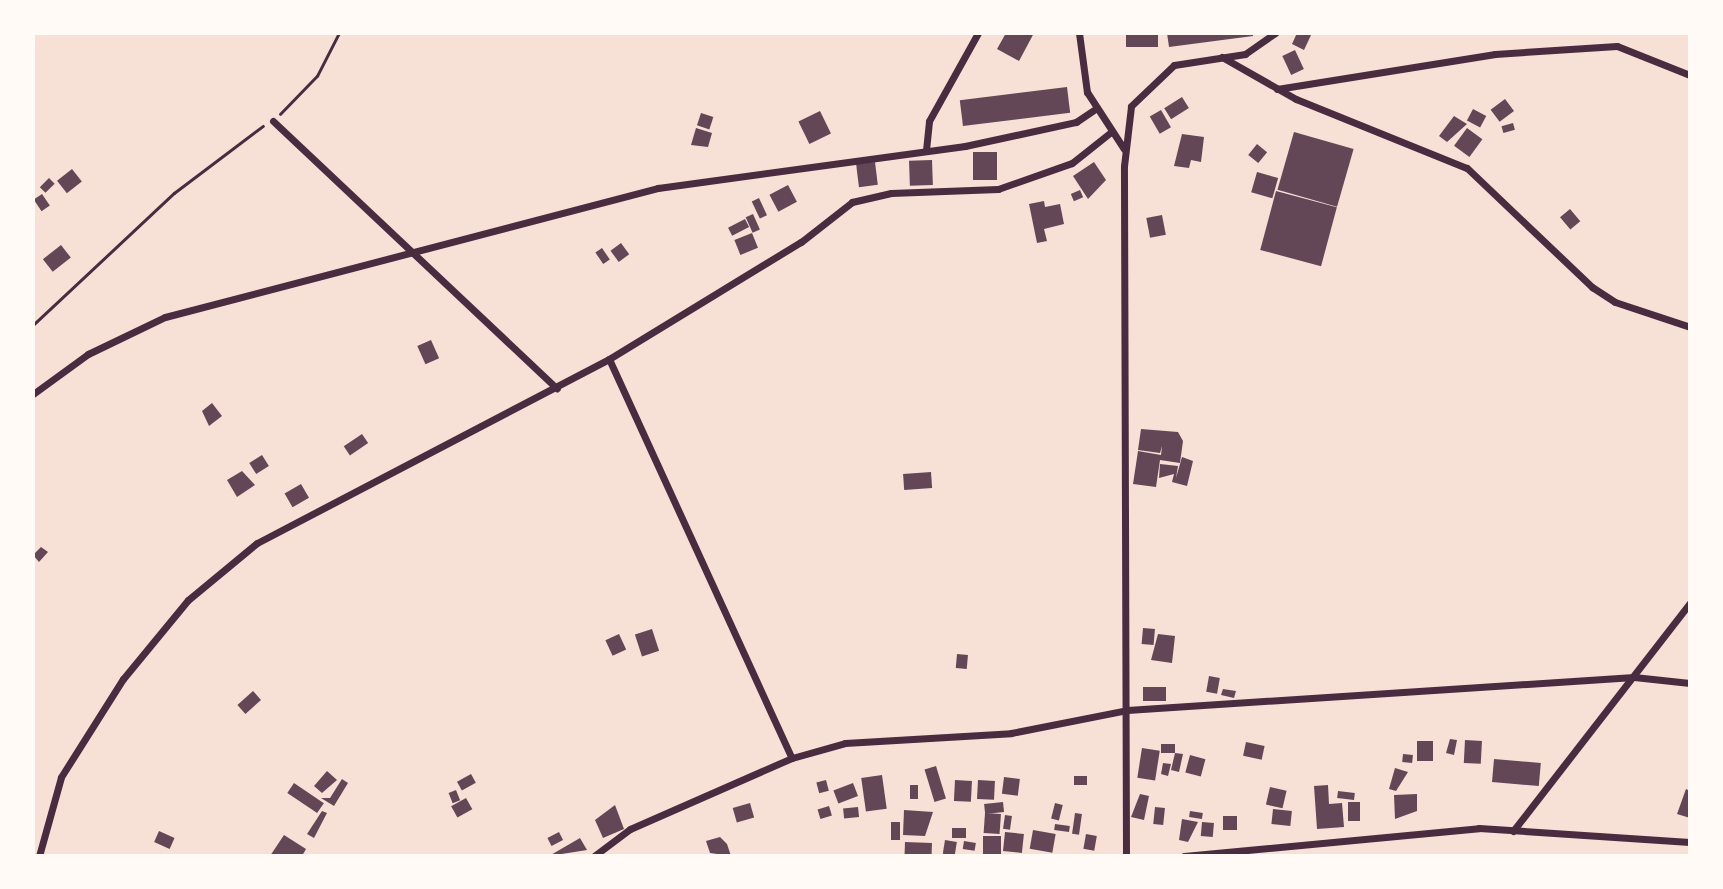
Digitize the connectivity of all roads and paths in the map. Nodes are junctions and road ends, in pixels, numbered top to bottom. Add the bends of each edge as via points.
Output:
1 (340, 33) edge
2 (978, 33) edge
3 (1079, 33) edge
4 (1275, 33) edge
5 (1220, 56) junction
6 (1690, 75) edge
7 (1277, 89) junction
8 (1095, 109) junction
9 (272, 121) junction
10 (1111, 132) junction
11 (1124, 149) junction
12 (926, 150) junction
13 (417, 253) junction
14 (33, 325) edge
15 (1690, 327) edge
16 (609, 359) junction
17 (557, 388) junction
18 (33, 394) edge
19 (1690, 603) edge
20 (1634, 677) junction
21 (1690, 683) edge
22 (1127, 710) junction
23 (792, 758) junction
24 (1513, 831) junction
25 (1690, 842) edge
26 (39, 856) edge
27 (594, 856) edge
28 (1126, 856) edge
29 (1184, 856) edge

1 - 9 path via 317,76
2 - 12 street via 929,121
3 - 8 street
4 - 5 street via 1245,54
5 - 7 street
5 - 11 street via 1186,59 1138,94
6 - 7 street via 1617,46 1495,54
7 - 15 street via 1467,168 1592,287 1615,302
8 - 10 street
8 - 12 street via 1044,131
9 - 13 street
9 - 14 path via 222,151
10 - 11 street
10 - 16 street via 1072,163 1008,187 891,193 852,202 801,242
11 - 22 street
12 - 13 street via 684,182
13 - 17 street
13 - 18 street via 165,317 88,354
16 - 17 street
16 - 23 street
17 - 26 street via 257,542 205,584 159,632 76,751 61,778
19 - 20 street
20 - 21 street
20 - 22 street
20 - 24 street
22 - 23 street via 1011,733 845,743
22 - 28 street
23 - 27 street via 630,828
24 - 25 street
24 - 29 street

